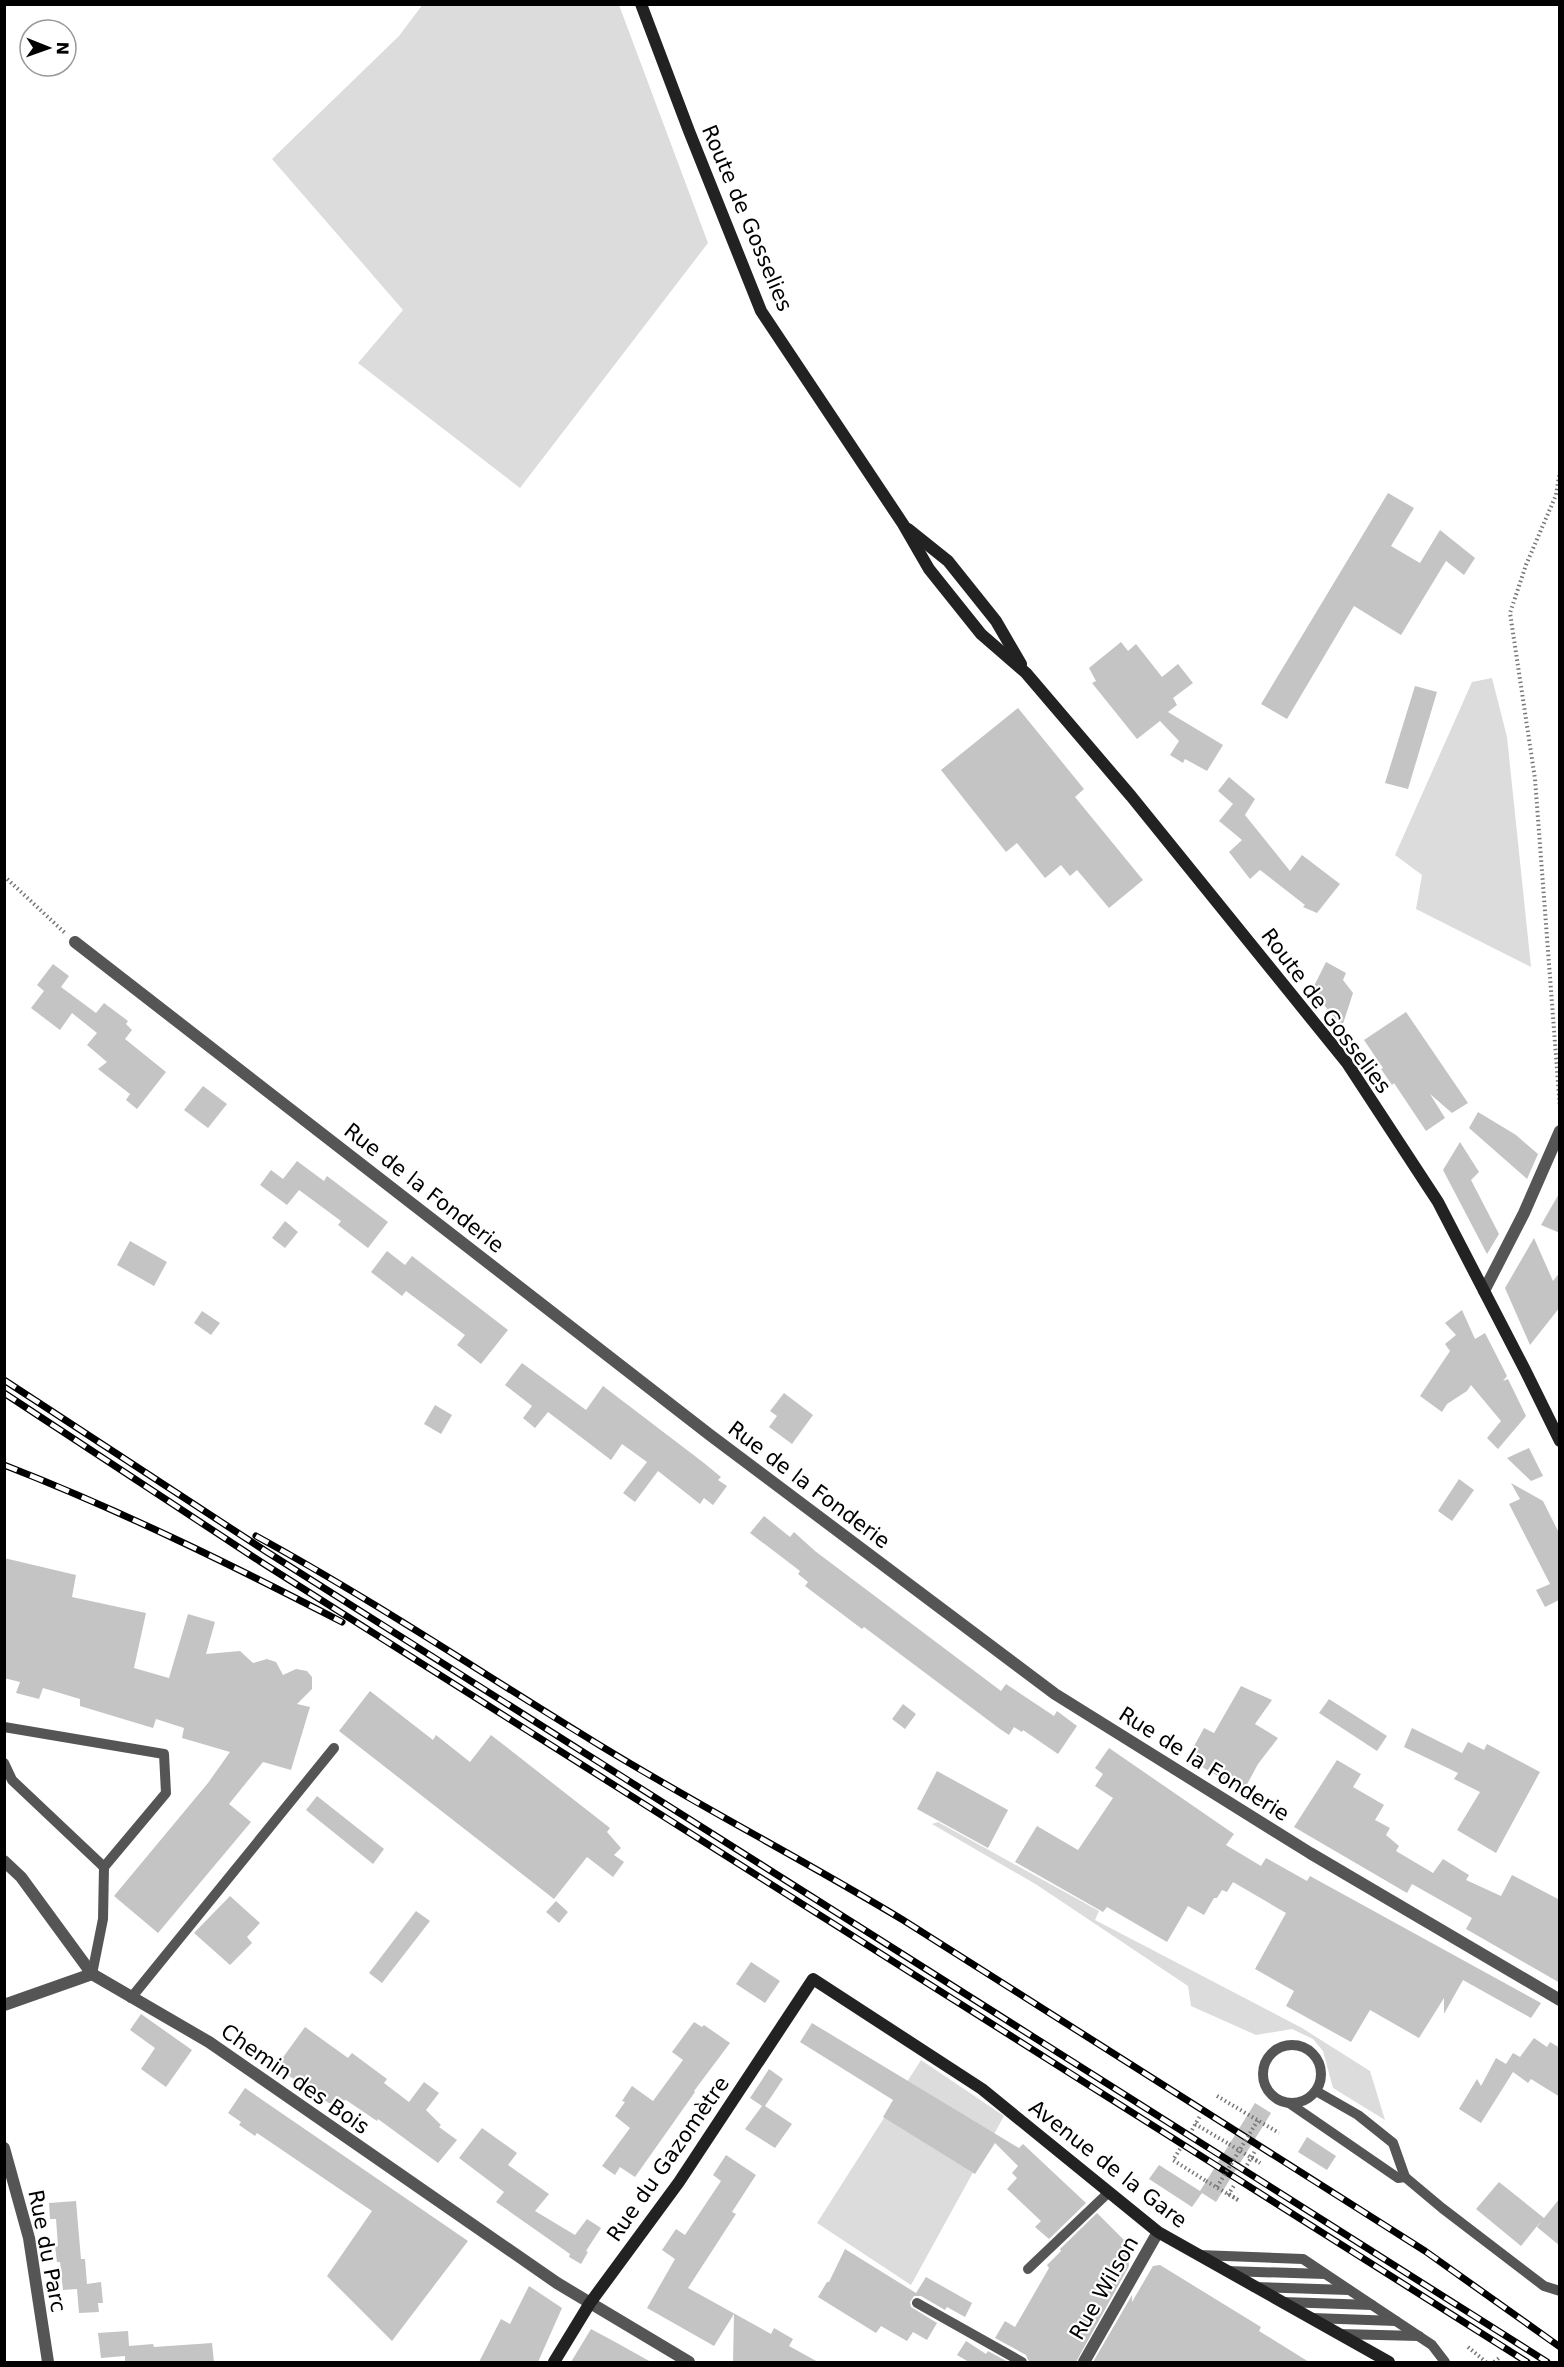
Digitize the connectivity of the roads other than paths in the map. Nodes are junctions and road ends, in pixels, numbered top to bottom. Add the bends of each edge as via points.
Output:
1 (641, 4) edge
2 (903, 524) junction
3 (1026, 673) junction
4 (75, 942) road end
5 (1560, 1131) edge
6 (1484, 1291) junction
7 (1560, 1441) edge
8 (4, 1727) edge
9 (334, 1748) dead end
10 (4, 1763) edge
11 (4, 1861) edge
12 (104, 1867) junction
13 (92, 1974) junction
14 (813, 1979) joint
15 (130, 1998) junction
16 (1560, 2000) edge
17 (4, 2005) edge
18 (1316, 2091) junction
19 (1288, 2103) junction
20 (4, 2148) edge
21 (1406, 2176) junction
22 (1109, 2192) junction
23 (1158, 2232) junction
24 (1199, 2255) junction
25 (1028, 2269) dead end
26 (1226, 2271) junction
27 (1326, 2274) junction
28 (1254, 2286) junction
29 (1349, 2290) junction
30 (1560, 2291) edge
31 (1281, 2302) junction
32 (917, 2303) dead end
33 (590, 2304) junction
34 (1373, 2306) junction
35 (1309, 2318) junction
36 (1396, 2321) junction
37 (1336, 2334) junction
38 (1419, 2336) junction
39 (48, 2362) edge
40 (554, 2362) edge
41 (689, 2362) edge
42 (1022, 2362) edge
43 (1084, 2362) edge
44 (1389, 2362) edge
45 (1445, 2362) edge

1 - 2 main road, Route de Gosselies via 761,310
2 - 3 main road, Route de Gosselies via 929,569 981,634
2 - 3 main road, Route de Gosselies via 948,561 996,621
3 - 6 main road, Route de Gosselies via 1347,1063 1438,1202
4 - 16 street, Rue de la Fonderie via 710,1435 1055,1694 1310,1853
5 - 6 street
6 - 7 main road, Route de Gosselies
8 - 12 lane via 164,1754 166,1793
9 - 15 lane
10 - 12 lane via 12,1780
11 - 13 street, Chemin des Bois via 21,1877
12 - 13 lane via 103,1919
13 - 15 street, Chemin des Bois
13 - 17 street
14 - 22 main road, Avenue de la Gare via 982,2089
14 - 33 main road, Rue du Gazomètre via 679,2182
15 - 33 street, Chemin des Bois via 209,2042
18 - 19 lane via 1300,2102
18 - 19 lane via 1322,2073 1315,2055 1299,2045 1280,2047 1266,2060 1263,2079 1273,2096
18 - 21 lane via 1358,2115 1393,2143
19 - 21 lane via 1398,2178
20 - 39 street, Rue du Parc via 29,2238
21 - 30 lane via 1544,2286
22 - 23 main road, Avenue de la Gare
22 - 25 lane
23 - 24 main road, Avenue de la Gare
23 - 43 street, Rue Wilson
24 - 26 main road, Avenue de la Gare
24 - 27 lane via 1303,2259
26 - 27 lane
26 - 28 main road, Avenue de la Gare
27 - 29 lane
28 - 29 lane
28 - 31 main road, Avenue de la Gare
29 - 34 lane
31 - 34 lane
31 - 35 main road, Avenue de la Gare
32 - 42 lane
33 - 40 main road, Rue du Gazomètre
33 - 41 street, Chemin des Bois
34 - 36 lane
35 - 36 lane
35 - 37 main road, Avenue de la Gare
36 - 38 lane
37 - 38 lane
37 - 44 main road, Avenue de la Gare
38 - 45 lane

